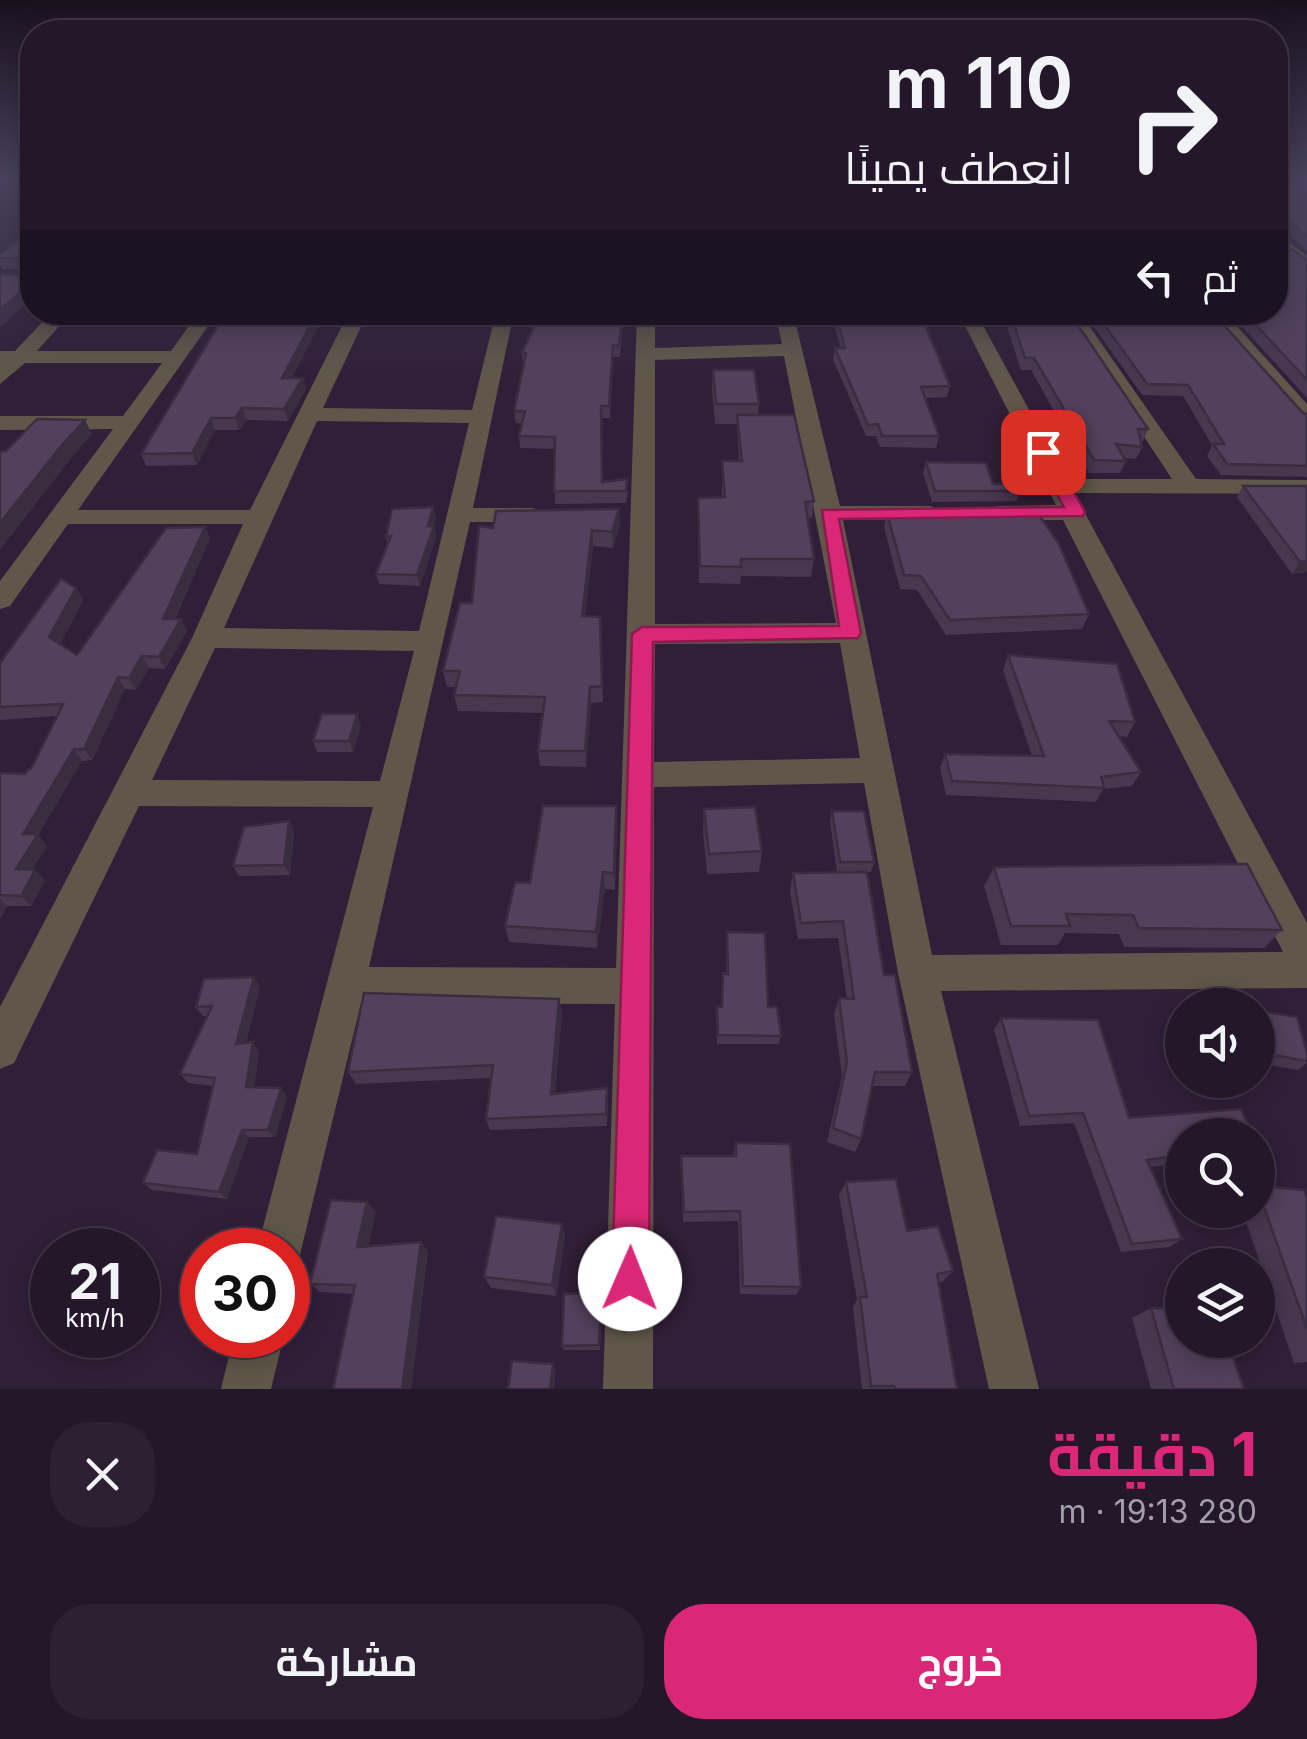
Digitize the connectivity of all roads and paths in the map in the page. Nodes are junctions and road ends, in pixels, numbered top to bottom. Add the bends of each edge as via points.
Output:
1 (1288, 248) edge
2 (1307, 265) edge
3 (48, 325) edge
4 (200, 325) edge
5 (353, 325) edge
6 (502, 325) edge
7 (646, 325) edge
8 (787, 325) edge
9 (975, 325) edge
10 (1079, 325) edge
11 (1224, 325) edge
12 (793, 350) junction
13 (646, 354) junction
14 (10, 357) edge
15 (177, 357) junction
16 (0, 378) edge
17 (310, 414) junction
18 (480, 417) junction
19 (1307, 417) edge
20 (131, 422) junction
21 (0, 424) edge
22 (1189, 486) junction
23 (1307, 487) edge
24 (1069, 499) junction
25 (829, 514) junction
26 (456, 515) junction
27 (550, 515) edge
28 (59, 516) junction
29 (259, 517) junction
30 (0, 600) edge
31 (851, 633) junction
32 (642, 634) junction
33 (206, 638) junction
34 (431, 640) junction
35 (878, 770) junction
36 (638, 775) junction
37 (128, 793) junction
38 (390, 794) junction
39 (1307, 960) edge
40 (1307, 970) edge
41 (917, 974) junction
42 (344, 985) junction
43 (636, 986) junction
44 (15, 987) edge
45 (0, 1049) edge
46 (285, 1228) edge
47 (253, 1358) edge
48 (246, 1389) edge
49 (628, 1389) edge
50 (1014, 1389) edge

1 - 2 street
3 - 14 street
4 - 15 street
5 - 17 street
6 - 18 street
7 - 13 street
8 - 12 street
9 - 24 street
10 - 22 street
11 - 19 street
12 - 13 street
12 - 25 street
13 - 32 street via 635,514
14 - 15 street
14 - 16 street
15 - 20 street
17 - 18 street
17 - 29 street
18 - 26 street
20 - 21 street
20 - 28 street
22 - 23 street
22 - 24 street
24 - 25 street via 971,513
24 - 39 street
25 - 31 street
26 - 27 street
26 - 34 street
28 - 29 street
28 - 30 street
29 - 33 street
31 - 32 street
31 - 35 street
32 - 36 street
33 - 34 street
33 - 37 street
34 - 38 street
35 - 36 street
35 - 41 street
36 - 43 street
37 - 38 street
37 - 44 street
38 - 42 street
40 - 41 street
41 - 50 street
42 - 43 street
42 - 46 street
43 - 49 street
44 - 45 street
47 - 48 street

